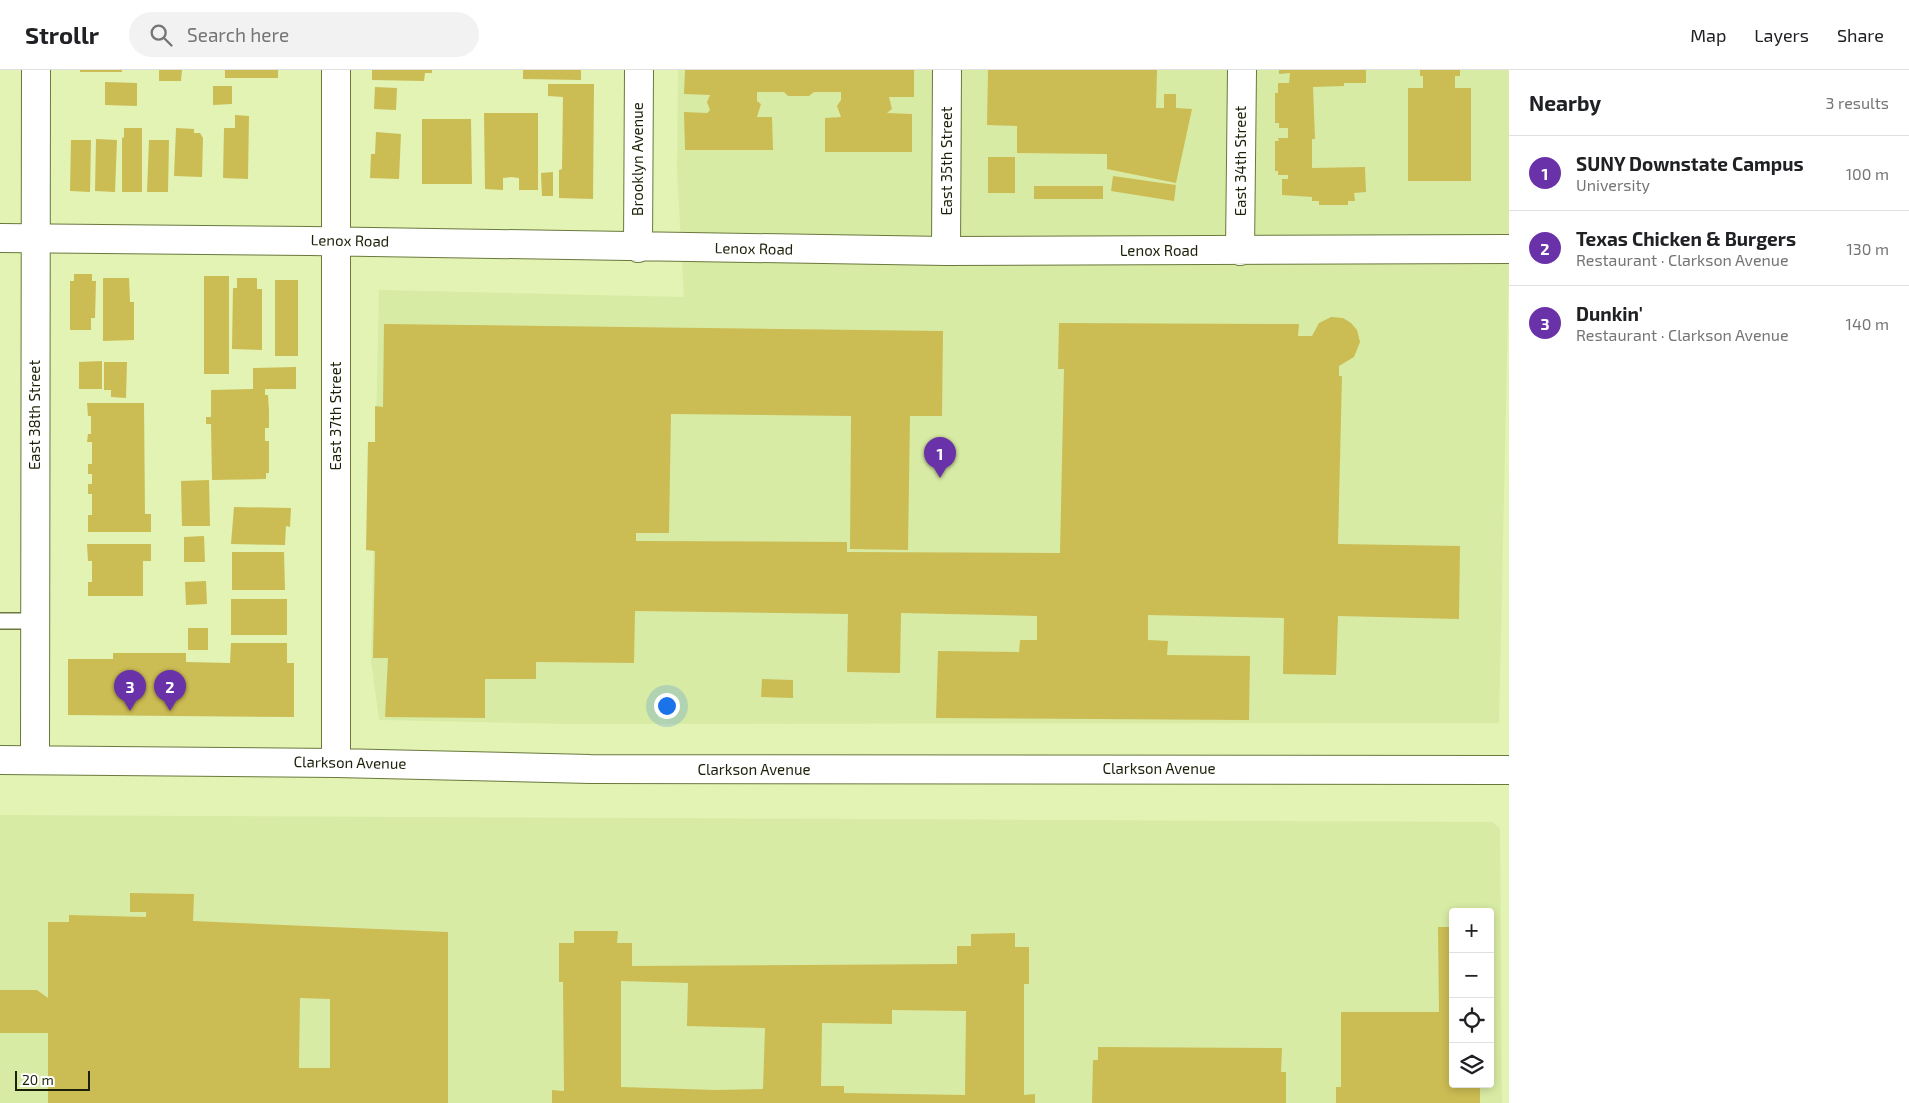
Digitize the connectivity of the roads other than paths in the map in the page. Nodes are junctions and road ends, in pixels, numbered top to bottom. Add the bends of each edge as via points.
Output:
1 (36, 70) edge
2 (336, 70) edge
3 (639, 70) edge
4 (947, 70) edge
5 (1242, 70) edge
6 (0, 238) edge
7 (35, 238) junction
8 (336, 241) junction
9 (638, 248) junction
10 (1509, 249) edge
11 (946, 251) junction
12 (1240, 251) junction
13 (0, 621) edge
14 (35, 621) junction
15 (35, 759) junction
16 (0, 760) edge
17 (336, 762) junction
18 (1509, 770) edge

1 - 7 street, East 38th Street
2 - 8 street, East 37th Street
3 - 9 street, Brooklyn Avenue
4 - 11 street, East 35th Street
5 - 12 street, East 34th Street
6 - 7 street, Lenox Road
7 - 8 street, Lenox Road
7 - 14 street, East 38th Street
8 - 9 street, Lenox Road
8 - 17 street, East 37th Street
9 - 11 street, Lenox Road
10 - 12 street, Lenox Road
11 - 12 street, Lenox Road
13 - 14 lane
14 - 15 street, East 38th Street
15 - 16 street, Clarkson Avenue
15 - 17 street, Clarkson Avenue
17 - 18 street, Clarkson Avenue via 590,769

